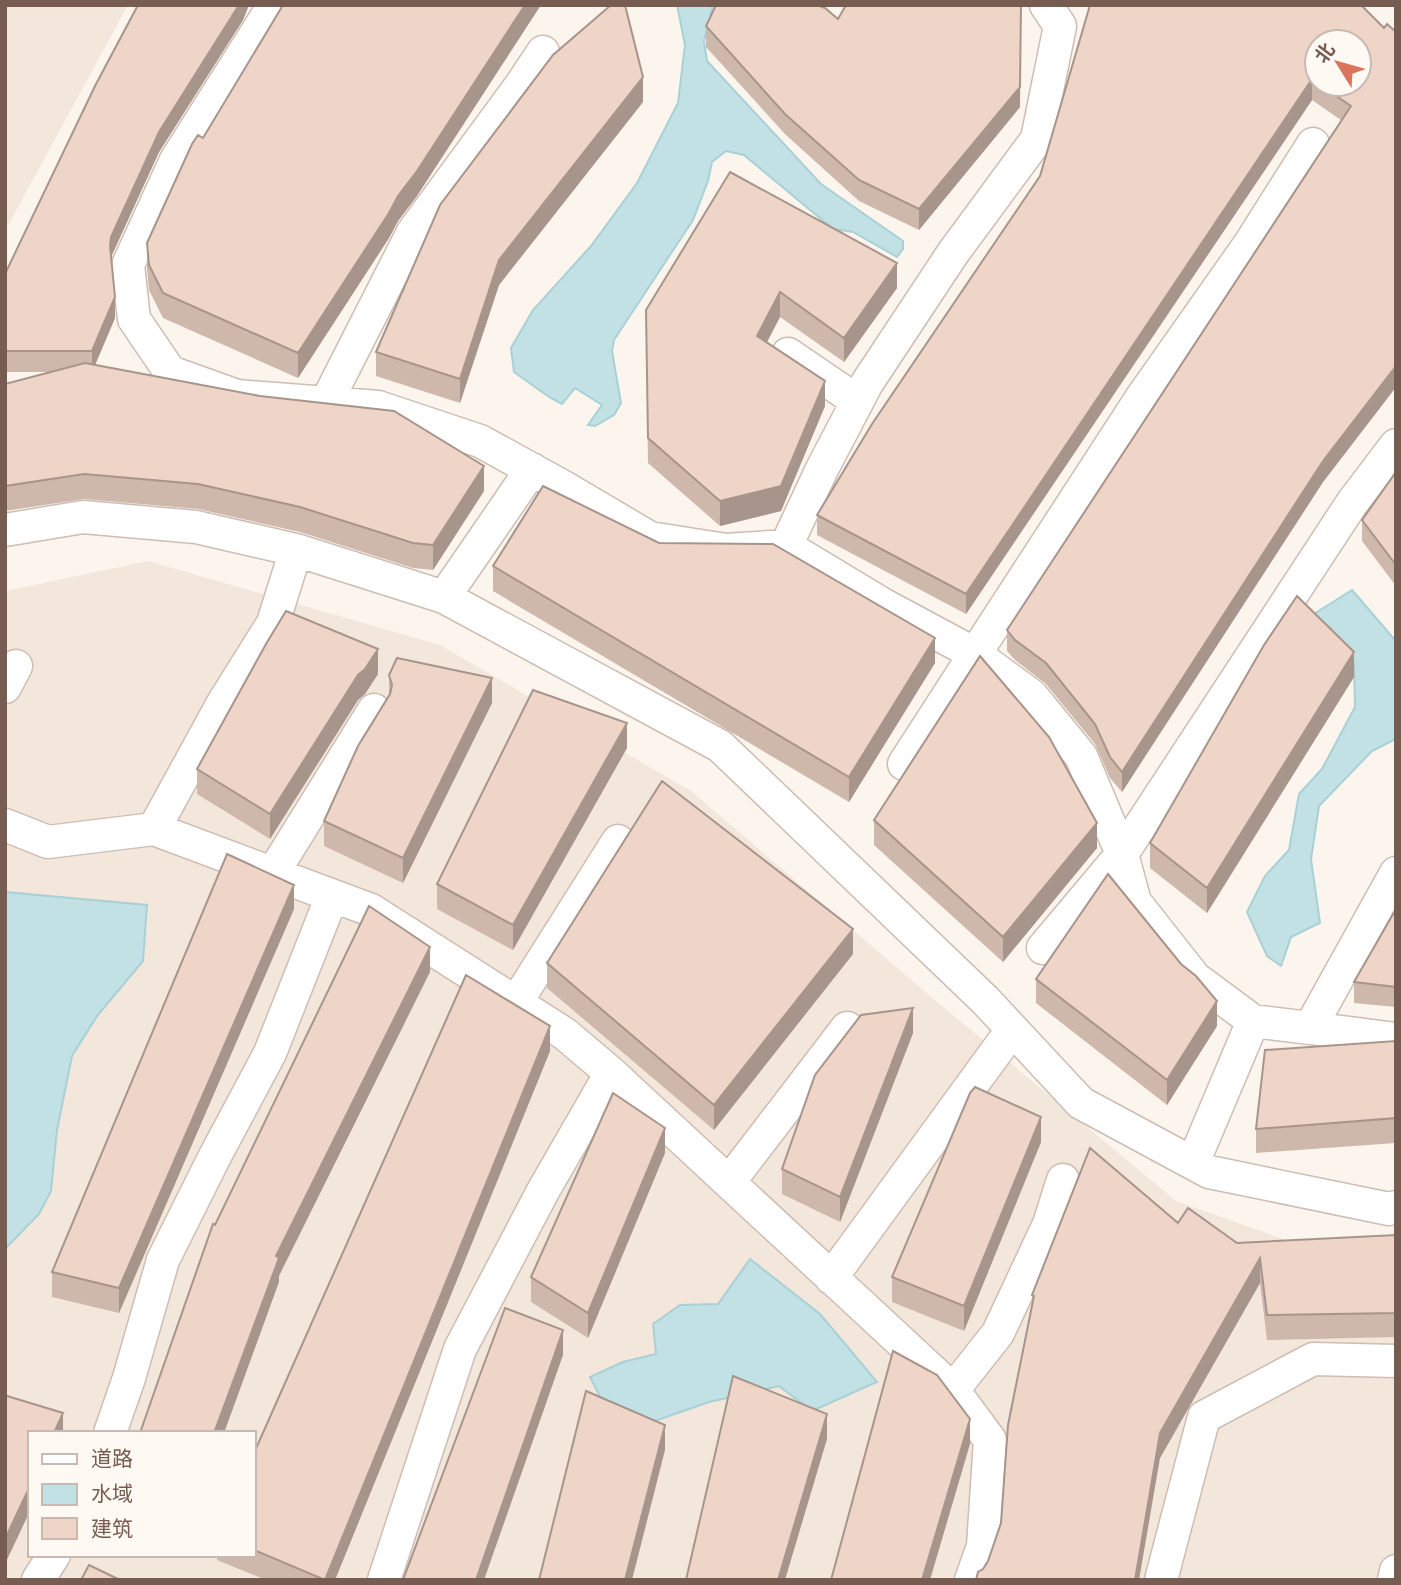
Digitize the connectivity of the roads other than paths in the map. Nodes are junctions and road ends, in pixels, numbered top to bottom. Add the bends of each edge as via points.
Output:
1 (274, 5) edge
2 (1046, 5) edge
3 (543, 52) dead end
4 (1313, 144) dead end
5 (788, 354) edge
6 (857, 401) junction
7 (326, 402) junction
8 (1396, 445) edge
9 (532, 470) junction
10 (5, 530) edge
11 (786, 546) junction
12 (296, 550) junction
13 (444, 597) junction
14 (975, 654) junction
15 (374, 710) dead end
16 (904, 764) dead end
17 (5, 825) edge
18 (154, 829) junction
19 (618, 841) dead end
20 (1122, 854) junction
21 (273, 873) junction
22 (1396, 873) edge
23 (332, 896) junction
24 (1043, 948) dead end
25 (517, 1002) junction
26 (1253, 1021) junction
27 (847, 1028) edge
28 (1310, 1028) junction
29 (1012, 1030) junction
30 (1396, 1039) edge
31 (611, 1073) junction
32 (1193, 1163) junction
33 (1063, 1180) dead end
34 (729, 1182) junction
35 (1396, 1208) edge
36 (831, 1278) junction
37 (1396, 1361) edge
38 (953, 1390) junction
39 (111, 1431) edge
40 (53, 1557) edge
41 (1396, 1571) edge
42 (38, 1580) edge
43 (384, 1580) edge
44 (971, 1580) edge
45 (1161, 1580) edge
46 (1394, 1580) edge

1 - 7 street via 176,160 128,265 134,319 170,372 237,396
2 - 6 street via 1060,26 1037,139 953,253
3 - 7 street via 413,232
4 - 14 street
5 - 6 street
6 - 11 street
7 - 9 street via 378,407 480,441
8 - 20 street via 1352,503
9 - 11 street via 650,538 726,550
9 - 13 street
10 - 12 street via 83,517 196,527
11 - 14 street
12 - 13 street
12 - 18 street via 273,623
13 - 29 street via 720,746
14 - 16 street
14 - 20 street via 1032,696 1081,756
15 - 21 street
17 - 18 street via 48,842
18 - 21 street
19 - 25 street
20 - 24 street
20 - 26 street via 1135,902 1195,978
21 - 23 street
22 - 28 street
23 - 25 street via 371,910
23 - 39 street via 270,1053 163,1260
25 - 31 street
26 - 28 street
26 - 32 street
27 - 34 street
28 - 30 street
29 - 32 street via 1081,1103
29 - 36 street
31 - 34 street
31 - 43 street via 460,1349
32 - 35 street via 1209,1172
33 - 38 street via 1049,1224 998,1333
34 - 36 street
36 - 38 street
37 - 45 street via 1313,1359 1204,1417
38 - 44 street via 990,1440 983,1546
40 - 42 street
41 - 46 street

